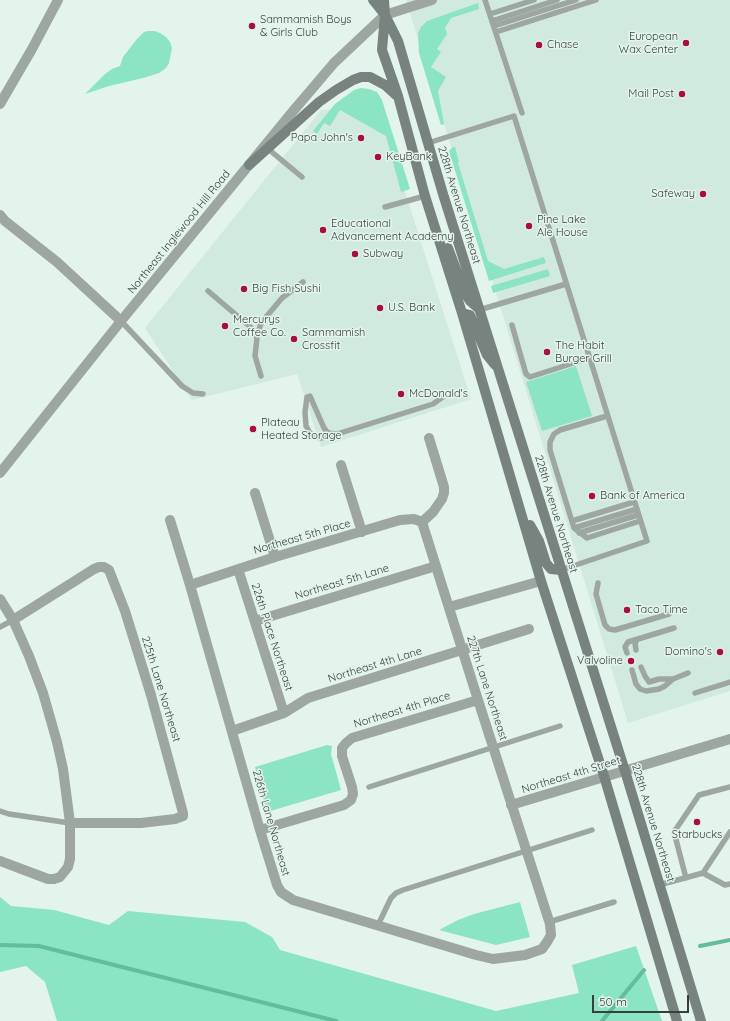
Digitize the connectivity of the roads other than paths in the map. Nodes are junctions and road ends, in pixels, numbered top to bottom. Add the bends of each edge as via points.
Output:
1 (58, 0) edge
2 (373, 0) edge
3 (384, 0) edge
4 (432, 0) edge
5 (485, 0) edge
6 (534, 0) edge
7 (557, 0) edge
8 (576, 0) edge
9 (596, 0) edge
10 (490, 14) junction
11 (385, 15) junction
12 (494, 27) junction
13 (398, 96) junction
14 (0, 104) edge
15 (522, 113) dead end
16 (428, 143) junction
17 (266, 147) junction
18 (249, 165) joint
19 (302, 177) dead end
20 (425, 196) junction
21 (385, 207) dead end
22 (0, 215) edge
23 (434, 226) junction
24 (303, 282) dead end
25 (566, 284) junction
26 (208, 291) dead end
27 (479, 310) junction
28 (462, 313) junction
29 (121, 322) junction
30 (512, 325) dead end
31 (257, 338) junction
32 (589, 358) junction
33 (498, 368) junction
34 (261, 376) dead end
35 (203, 394) dead end
36 (444, 396) dead end
37 (607, 416) junction
38 (337, 434) junction
39 (429, 438) dead end
40 (341, 465) dead end
41 (0, 473) edge
42 (254, 493) dead end
43 (634, 502) junction
44 (521, 511) junction
45 (637, 512) junction
46 (170, 520) dead end
47 (572, 521) junction
48 (640, 521) junction
49 (422, 522) junction
50 (574, 528) junction
51 (362, 532) junction
52 (580, 533) junction
53 (274, 557) junction
54 (436, 566) junction
55 (238, 568) junction
56 (561, 570) junction
57 (542, 581) junction
58 (598, 583) dead end
59 (190, 585) junction
60 (0, 599) edge
61 (449, 607) junction
62 (670, 614) dead end
63 (13, 620) junction
64 (255, 621) junction
65 (0, 626) edge
66 (674, 628) dead end
67 (529, 629) dead end
68 (638, 639) junction
69 (462, 650) junction
70 (636, 650) dead end
71 (627, 653) dead end
72 (642, 667) dead end
73 (632, 670) dead end
74 (688, 673) dead end
75 (673, 679) junction
76 (730, 682) edge
77 (695, 693) dead end
78 (478, 700) junction
79 (284, 714) junction
80 (560, 726) dead end
81 (232, 731) junction
82 (730, 739) edge
83 (493, 748) junction
84 (625, 771) junction
85 (604, 776) junction
86 (368, 787) dead end
87 (730, 787) edge
88 (511, 805) junction
89 (0, 811) edge
90 (70, 823) junction
91 (260, 830) junction
92 (592, 830) dead end
93 (730, 832) edge
94 (526, 850) junction
95 (0, 861) edge
96 (703, 873) junction
97 (686, 878) junction
98 (730, 884) edge
99 (659, 885) junction
100 (614, 902) dead end
101 (549, 922) junction
102 (378, 925) junction
103 (542, 948) joint
104 (677, 1021) edge
105 (701, 1021) edge

1 - 14 street
2 - 11 main road, 228th Avenue Northeast
3 - 11 main road, 228th Avenue Northeast
4 - 11 street
5 - 10 lane
6 - 10 lane
7 - 12 lane
8 - 12 lane
9 - 12 lane
10 - 12 lane
11 - 13 main road, 228th Avenue Northeast via 382,50
11 - 16 main road, 228th Avenue Northeast via 398,41
11 - 17 street via 334,63
12 - 15 lane
13 - 17 main road via 370,77 353,80 319,102
13 - 20 main road, 228th Avenue Northeast
16 - 25 lane via 514,116
16 - 27 main road, 228th Avenue Northeast
17 - 18 main road
17 - 19 lane
18 - 29 street, Northeast Inglewood Hill Road
20 - 21 lane
20 - 23 main road, 228th Avenue Northeast
22 - 29 street via 57,262
23 - 27 main road via 445,242 465,293
23 - 28 main road, 228th Avenue Northeast
24 - 31 lane via 282,298 261,323
25 - 27 lane
25 - 32 lane
26 - 31 lane via 250,326
27 - 33 main road, 228th Avenue Northeast
28 - 33 main road via 470,315 486,355
28 - 44 main road, 228th Avenue Northeast
29 - 35 lane via 182,386 193,393
29 - 41 street, Northeast Inglewood Hill Road
30 - 32 lane via 526,374 530,377
31 - 34 lane via 255,356
32 - 37 lane
33 - 56 main road, 228th Avenue Northeast
36 - 38 lane via 433,404
37 - 43 lane
37 - 47 lane via 560,430 554,434 550,442 550,450
38 - 38 lane via 328,433 324,428 308,397 305,412 306,426 310,432 321,438
39 - 49 street via 444,493 433,512
40 - 51 street
42 - 53 street
43 - 45 lane
43 - 47 lane
44 - 56 main road via 539,541 546,563 551,569
44 - 57 main road, 228th Avenue Northeast
45 - 48 lane
45 - 50 lane
45 - 52 lane
46 - 59 street, 226th Lane Northeast
47 - 50 lane
48 - 52 lane via 587,538
48 - 56 lane via 647,541
49 - 51 street, Northeast 5th Place via 414,519 400,520
49 - 54 street, 227th Lane Northeast
50 - 52 lane
51 - 53 street, Northeast 5th Place
53 - 55 street, Northeast 5th Place
54 - 61 street, 227th Lane Northeast
54 - 64 street, Northeast 5th Lane
55 - 59 street, Northeast 5th Place
55 - 64 street, 226th Place Northeast
56 - 84 main road, 228th Avenue Northeast
57 - 61 street
57 - 85 main road, 228th Avenue Northeast
58 - 62 lane via 596,594 605,624 609,629 615,630
59 - 81 street, 226th Lane Northeast
60 - 63 street
61 - 69 street, 227th Lane Northeast
63 - 65 lane
63 - 90 street via 43,693 61,762
63 - 90 street, 225th Lane Northeast via 99,566 109,570 125,611 151,695 183,813 183,816 175,819 141,823
64 - 79 street, 226th Place Northeast
66 - 68 lane
67 - 69 street, Northeast 4th Lane
68 - 70 lane via 635,642
68 - 71 lane via 627,643
69 - 78 street, 227th Lane Northeast
69 - 79 street, Northeast 4th Lane via 308,698
72 - 75 lane via 649,682
73 - 75 lane via 636,684 646,691 666,686
74 - 75 lane
76 - 77 lane
78 - 83 street, 227th Lane Northeast
78 - 91 street, Northeast 4th Place via 352,738 342,748 352,787 351,800 344,805
79 - 81 street, Northeast 4th Lane
80 - 83 lane
81 - 91 street, 226th Lane Northeast
82 - 84 street, Northeast 4th Street
83 - 86 lane
83 - 88 street, 227th Lane Northeast
84 - 85 street, Northeast 4th Street
84 - 99 main road, 228th Avenue Northeast
85 - 88 street, Northeast 4th Street
85 - 104 main road, 228th Avenue Northeast
87 - 97 lane via 699,796 674,832
88 - 94 street, 227th Lane Northeast
89 - 90 lane
90 - 95 street via 70,859 68,867 60,877 48,879
91 - 102 street, 226th Lane Northeast via 281,892 293,900
92 - 94 lane
93 - 96 lane
94 - 101 street, 227th Lane Northeast
94 - 102 lane via 396,893
96 - 97 lane
96 - 98 lane via 725,885
97 - 99 lane
99 - 105 main road, 228th Avenue Northeast
100 - 101 lane
101 - 103 street, 227th Lane Northeast via 551,935
102 - 103 street, 226th Lane Northeast via 493,959 524,955

